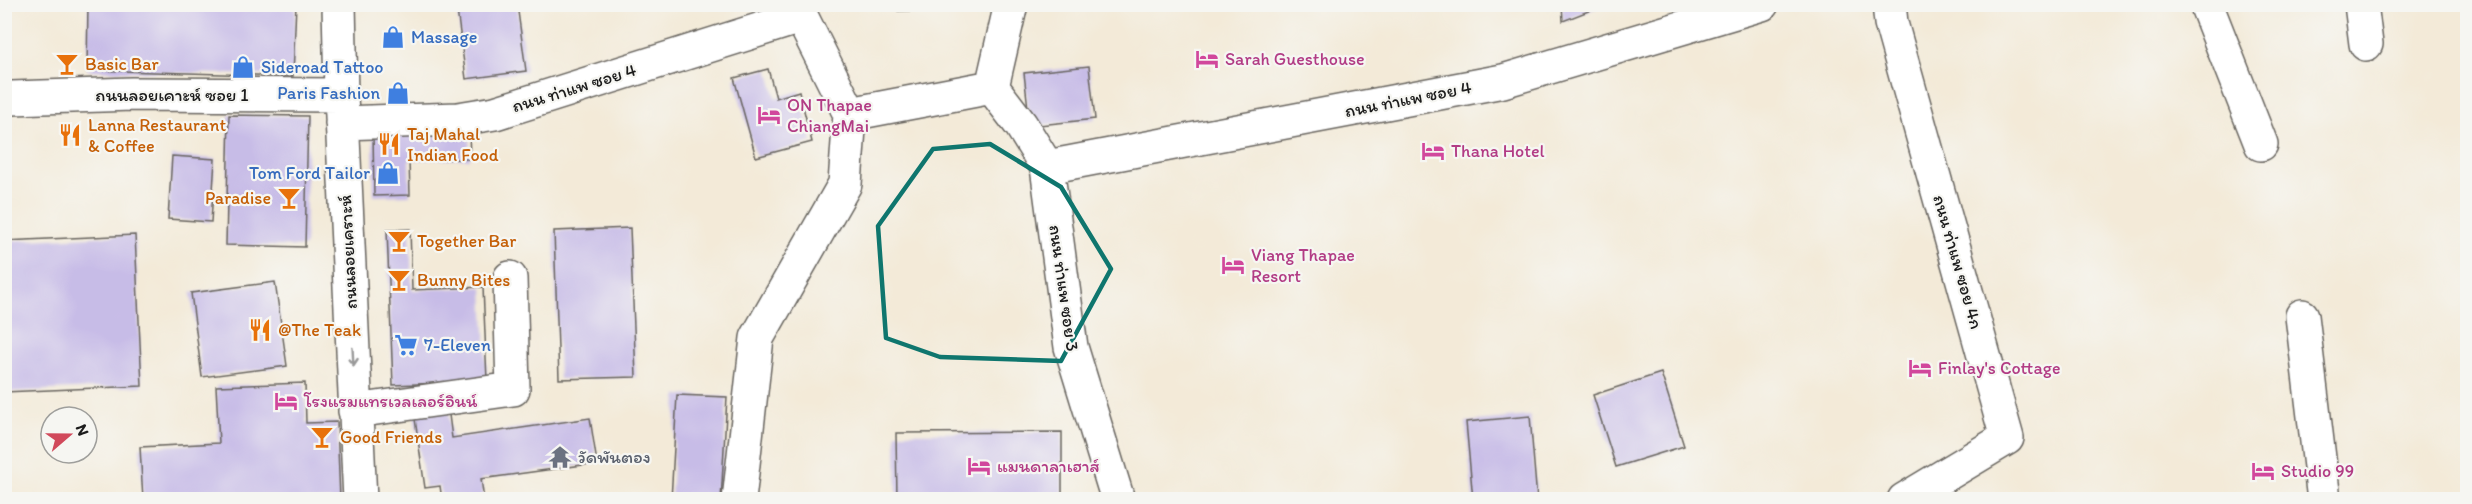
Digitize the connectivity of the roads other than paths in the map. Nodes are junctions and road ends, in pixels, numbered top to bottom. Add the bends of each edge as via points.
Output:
1 (339, 4) edge
2 (1011, 4) edge
3 (1762, 4) edge
4 (1889, 4) edge
5 (2206, 4) edge
6 (2361, 4) edge
7 (797, 11) edge
8 (2366, 44) dead end
9 (992, 87) junction
10 (4, 100) edge
11 (342, 109) junction
12 (850, 114) junction
13 (2261, 144) dead end
14 (1047, 167) junction
15 (510, 278) dead end
16 (2302, 316) dead end
17 (355, 411) junction
18 (360, 500) edge
19 (739, 500) edge
20 (1118, 500) edge
21 (1904, 500) edge
22 (2324, 500) edge

1 - 11 street, ถนนลอยเคราะห์
2 - 9 street
3 - 14 street, ถนน ท่าแพ ซอย 4 via 1503,81
4 - 21 street, ถนน ท่าแพ ซอย 4ก via 2007,438
5 - 13 street
6 - 8 street
7 - 11 street, ถนน ท่าแพ ซอย 4 via 495,113 458,119
7 - 12 street
9 - 12 street
9 - 14 street, ถนน ท่าแพ ซอย 3
10 - 11 street, ถนนลอยเคาะห์ ซอย 1 via 132,94
11 -> 17 street, ถนนลอยเคราะห์
12 - 19 street via 845,184 757,338
14 - 20 street, ถนน ท่าแพ ซอย 3 via 1071,347
15 - 17 street via 513,389
16 - 22 street
17 - 18 street, ถนนลอยเคราะห์

